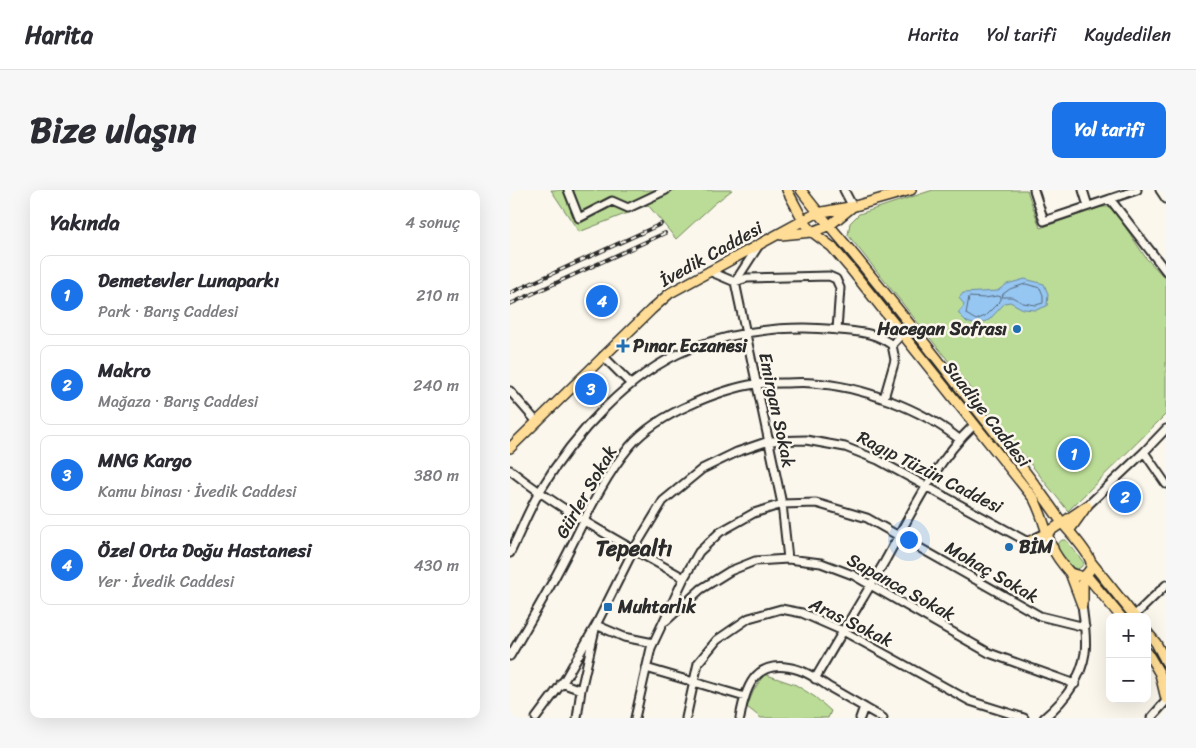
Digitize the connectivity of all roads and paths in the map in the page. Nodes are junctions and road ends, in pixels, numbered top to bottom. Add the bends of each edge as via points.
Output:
1 (568, 190) edge
2 (666, 190) edge
3 (787, 190) edge
4 (801, 190) edge
5 (844, 190) edge
6 (911, 190) edge
7 (1034, 190) edge
8 (1083, 190) edge
9 (1137, 190) edge
10 (1160, 190) edge
11 (1110, 199) junction
12 (1166, 199) edge
13 (1088, 206) junction
14 (853, 207) junction
15 (817, 213) junction
16 (804, 220) junction
17 (830, 225) junction
18 (812, 232) junction
19 (778, 236) junction
20 (759, 245) junction
21 (1165, 269) edge
22 (709, 271) junction
23 (735, 282) junction
24 (837, 330) junction
25 (745, 334) junction
26 (903, 334) junction
27 (892, 345) junction
28 (603, 356) junction
29 (631, 384) junction
30 (756, 384) junction
31 (510, 391) edge
32 (884, 398) junction
33 (537, 422) junction
34 (974, 425) junction
35 (1166, 429) edge
36 (959, 439) junction
37 (769, 441) junction
38 (510, 448) edge
39 (1144, 452) junction
40 (510, 470) edge
41 (1166, 484) edge
42 (927, 485) junction
43 (539, 493) junction
44 (782, 504) junction
45 (1087, 506) junction
46 (584, 522) junction
47 (1062, 523) junction
48 (1069, 532) junction
49 (1047, 533) junction
50 (898, 536) junction
51 (1028, 542) junction
52 (1053, 548) junction
53 (634, 549) junction
54 (510, 553) edge
55 (788, 559) junction
56 (1091, 562) junction
57 (1070, 573) junction
58 (1084, 576) junction
59 (684, 578) junction
60 (871, 585) junction
61 (1166, 585) edge
62 (1082, 605) junction
63 (1117, 613) edge
64 (1133, 613) edge
65 (1138, 613) edge
66 (663, 623) junction
67 (596, 625) junction
68 (1085, 627) junction
69 (843, 631) junction
70 (1151, 637) edge
71 (653, 643) junction
72 (510, 656) edge
73 (1151, 658) edge
74 (1166, 662) edge
75 (646, 668) junction
76 (816, 679) junction
77 (694, 683) junction
78 (561, 684) junction
79 (1075, 684) junction
80 (581, 690) junction
81 (745, 697) junction
82 (1166, 700) edge
83 (864, 707) junction
84 (536, 718) edge
85 (577, 718) edge
86 (635, 718) edge
87 (686, 718) edge
88 (740, 718) edge
89 (860, 718) edge
90 (883, 718) edge
91 (1024, 718) edge
92 (1044, 718) edge
93 (1151, 718) edge

1 - 2 street via 579,218 612,201 628,208
3 - 16 main road
4 - 15 main road
5 - 14 street
6 - 14 main road, İvedik Caddesi
7 - 13 street via 1044,221
8 - 13 street
9 - 11 street
10 - 12 street
11 - 13 street
11 - 21 street
14 - 15 main road, İvedik Caddesi
14 - 17 main road, İvedik Caddesi
15 - 16 main road, İvedik Caddesi
15 - 17 main road
16 - 18 main road
16 - 19 main road, İvedik Caddesi
17 - 18 main road, İvedik Caddesi
17 - 47 main road, Suadiye Caddesi via 976,408
18 - 19 main road, İvedik Caddesi
18 - 26 main road, Suadiye Caddesi via 832,247
19 - 20 main road, İvedik Caddesi
20 - 22 main road, İvedik Caddesi
20 - 23 street
22 - 23 street
22 - 28 main road, İvedik Caddesi via 670,293
23 - 24 street via 765,277 829,276 836,279 840,288
23 - 25 street, Emirgan Sokak
24 - 25 street via 778,328
24 - 27 street via 864,332
25 - 29 street via 688,350
25 - 30 street, Emirgan Sokak
26 - 27 street
26 - 34 main road, Suadiye Caddesi
27 - 32 street via 895,360
28 - 29 street
28 - 33 main road, İvedik Caddesi
29 - 43 street via 561,458
30 - 32 street, Gürler Sokak via 814,383
30 - 37 street, Emirgan Sokak
30 - 46 street, Gürler Sokak via 705,398 653,425 630,446
31 - 33 street
32 - 36 street, Gürler Sokak via 919,413
33 - 38 main road, İvedik Caddesi
34 - 36 street
34 - 49 main road, Suadiye Caddesi via 1034,499 1043,515
35 - 39 street
36 - 42 street
37 - 42 street, Ragıp Tüzün Caddesi via 806,440 845,447
37 - 44 street, Emirgan Sokak
37 - 53 street, Ragıp Tüzün Caddesi via 702,469 663,501
39 - 41 street
39 - 45 street
40 - 43 street
42 - 50 street
42 - 51 street, Ragıp Tüzün Caddesi
43 - 46 street
43 - 54 street
44 - 50 street, Mohaç Sokak via 816,503 867,518
44 - 55 street, Emirgan Sokak
44 - 59 street, Mohaç Sokak via 754,512 720,532 699,552
45 - 47 main road
45 - 48 main road
46 - 53 street
46 - 72 street, Gürler Sokak via 549,591
47 - 48 main road, Suadiye Caddesi
47 - 49 main road
48 - 56 main road, Suadiye Caddesi
49 - 51 main road
49 - 52 main road, Suadiye Caddesi
50 - 60 street
50 - 68 street, Mohaç Sokak via 1040,616
51 - 52 main road, Ragıp Tüzün Caddesi via 1038,547
52 - 57 main road, Suadiye Caddesi
53 - 59 street
53 - 67 street, Ragıp Tüzün Caddesi
55 - 60 street, Sapanca Sokak via 821,563
55 - 66 street, Sapanca Sokak via 755,561 730,570 701,589
56 - 58 main road
56 - 64 main road, Suadiye Caddesi
57 - 58 main road
57 - 62 main road
58 - 62 main road
58 - 63 main road
59 - 66 street, Mohaç Sokak
60 - 69 street
60 - 79 street, Sapanca Sokak via 989,653
61 - 65 street
62 - 68 street
66 - 71 street, Mohaç Sokak
67 - 71 street via 624,637
67 - 78 street, Ragıp Tüzün Caddesi
67 - 80 street
68 - 79 street via 1085,653
69 - 76 street
69 - 77 street, Aras Sokak via 802,613 782,609 749,618 717,640 698,663
69 - 91 street, Aras Sokak via 970,701
70 - 74 main road
71 - 75 street, Mohaç Sokak
73 - 82 main road via 1160,674
75 - 77 street
75 - 86 street, Mohaç Sokak
76 - 81 street via 800,670 778,665 763,669 752,681
76 - 83 street
77 - 81 street
77 - 87 street, Aras Sokak
78 - 80 street
78 - 84 street, Ragıp Tüzün Caddesi
79 - 92 street
80 - 85 street
81 - 88 street
82 - 93 street
83 - 89 street
83 - 90 street

